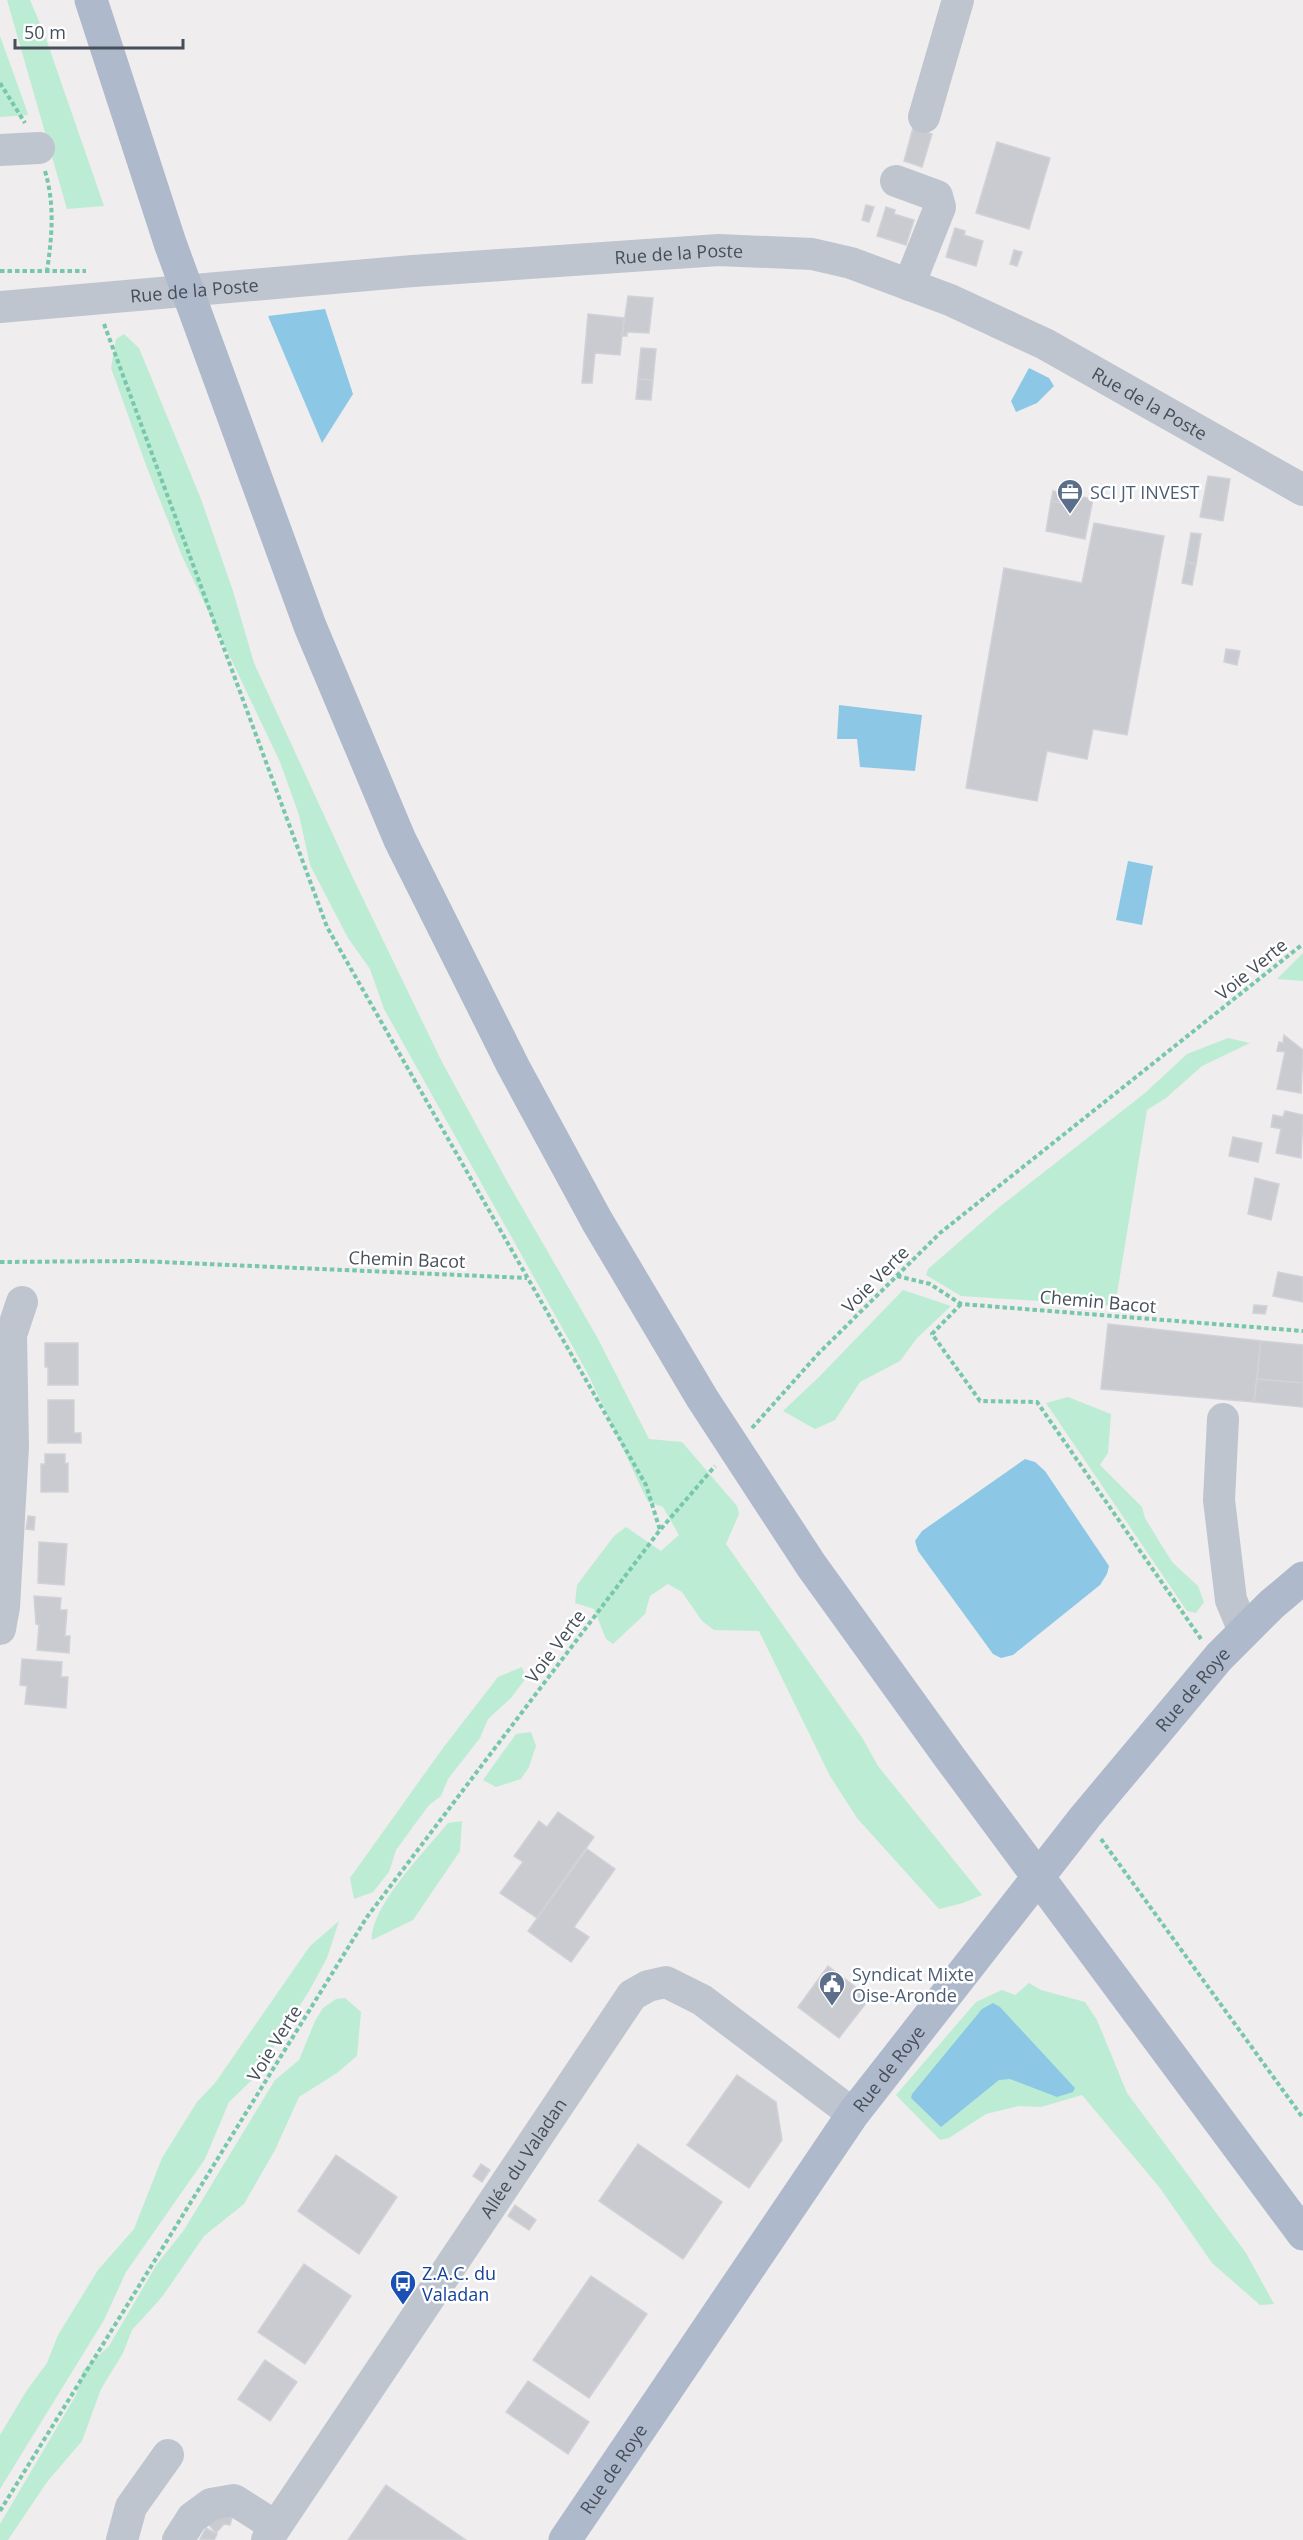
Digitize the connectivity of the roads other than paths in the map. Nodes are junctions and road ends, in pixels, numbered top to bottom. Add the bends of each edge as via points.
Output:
1 (91, 0) edge
2 (958, 0) edge
3 (924, 117) dead end
4 (39, 148) dead end
5 (0, 150) edge
6 (896, 181) dead end
7 (909, 285) junction
8 (0, 307) edge
9 (1303, 490) edge
10 (22, 1302) dead end
11 (1223, 1419) dead end
12 (5, 1490) edge
13 (1303, 1578) edge
14 (0, 1629) edge
15 (1244, 1631) junction
16 (853, 2114) junction
17 (1303, 2234) edge
18 (168, 2455) dead end
19 (271, 2533) edge
20 (122, 2540) edge
21 (178, 2540) edge
22 (565, 2540) edge

1 - 17 main road via 203,339 310,626 400,840 513,1066 597,1221 732,1445 811,1565
2 - 3 street
4 - 5 street
6 - 7 street via 937,196 940,207
7 - 8 street, Rue de la Poste via 851,263 812,254 719,250 414,270
7 - 9 street, Rue de la Poste via 1045,344
10 - 12 street via 11,1335 13,1447
11 - 15 street via 1219,1500 1231,1600
12 - 14 street via 4,1607
13 - 15 main road, Rue de Roye
15 - 16 main road, Rue de Roye via 1085,1817
16 - 19 street, Allée du Valadan via 702,2001 666,1982 632,1995
16 - 22 main road, Rue de Roye
18 - 20 street via 131,2507
19 - 21 street via 250,2508 234,2500 211,2504 192,2518

